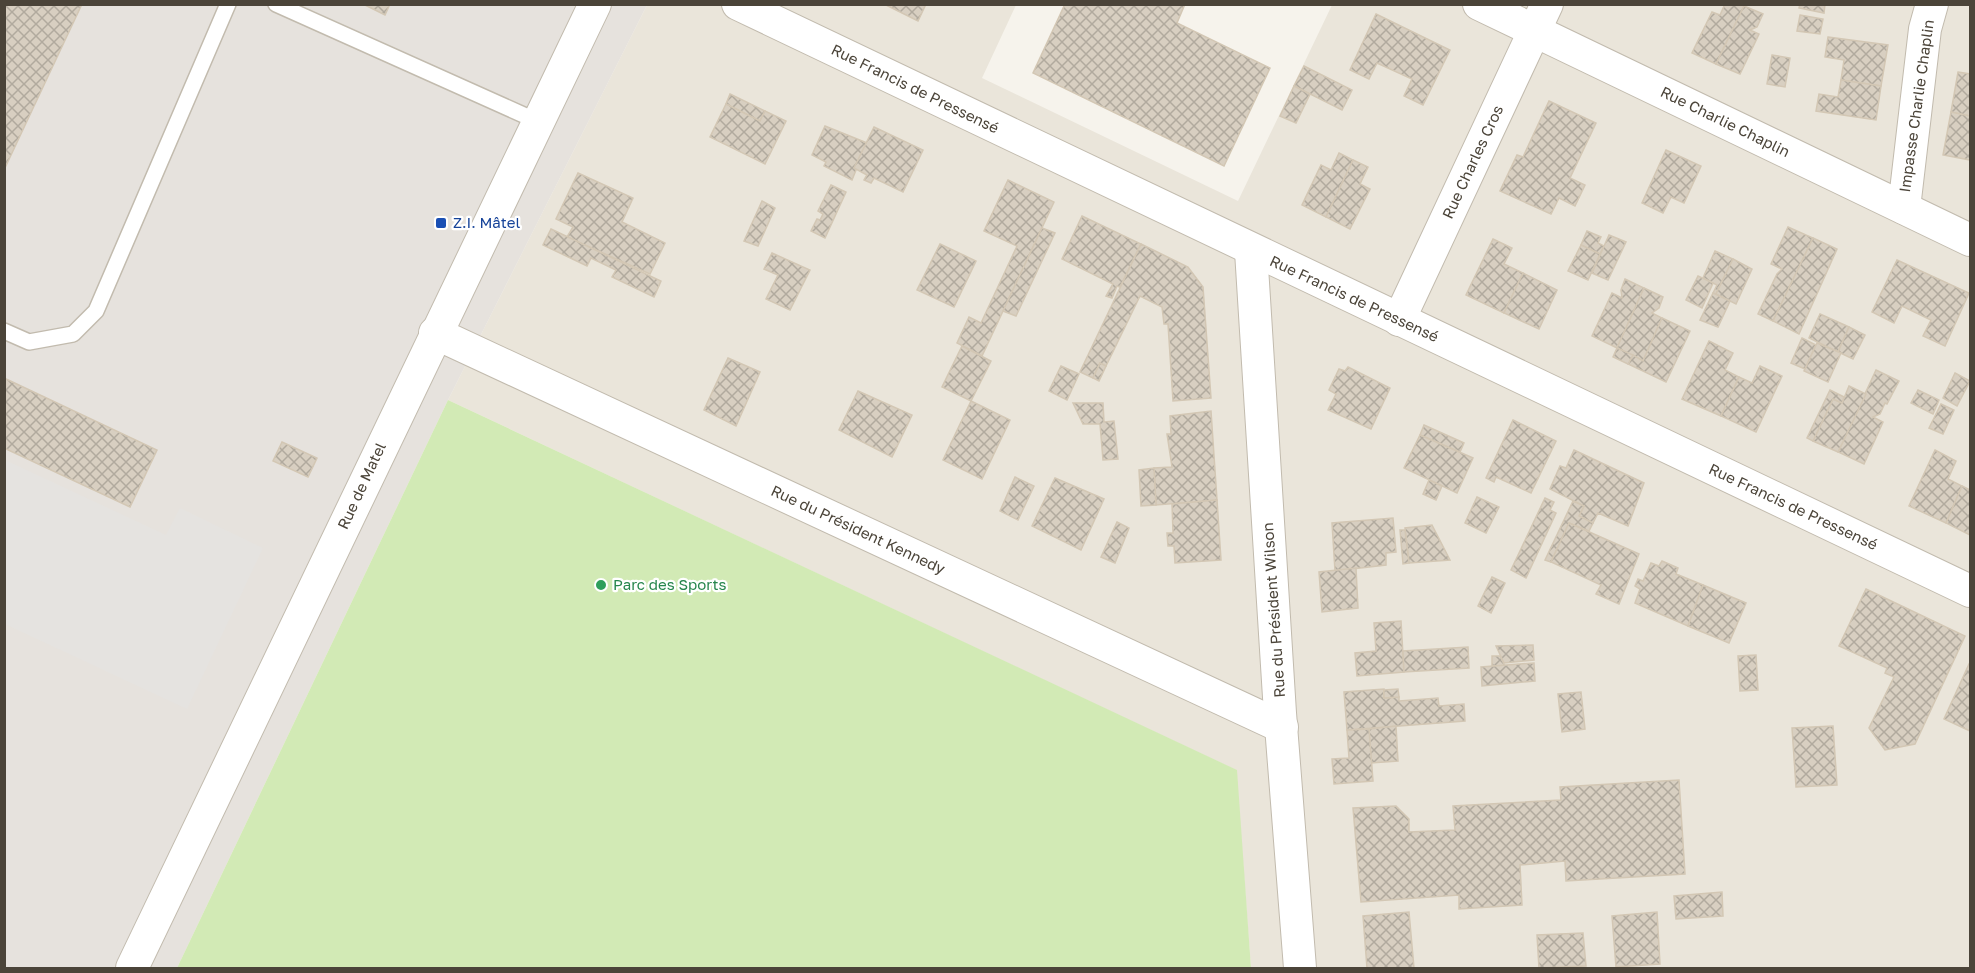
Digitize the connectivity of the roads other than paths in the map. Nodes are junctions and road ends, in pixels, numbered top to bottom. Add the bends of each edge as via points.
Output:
1 (228, 4) edge
2 (276, 4) edge
3 (595, 4) edge
4 (738, 4) edge
5 (1479, 4) edge
6 (1932, 4) edge
7 (1540, 18) edge
8 (537, 121) junction
9 (1904, 208) junction
10 (1971, 240) edge
11 (1251, 250) junction
12 (1399, 320) junction
13 (4, 331) edge
14 (435, 333) junction
15 (1971, 591) edge
16 (1282, 727) junction
17 (132, 969) edge
18 (1300, 969) edge

1 - 13 lane via 96,312 73,334 29,342
2 - 8 lane
3 - 8 street, Rue de Matel
4 - 11 street, Rue Francis de Pressensé
5 - 7 street, Rue Charlie Chaplin
6 - 9 street, Impasse Charlie Chaplin via 1925,29
7 - 9 street, Rue Charlie Chaplin
7 - 12 street, Rue Charles Cros
8 - 14 street, Rue de Matel
9 - 10 street, Rue Charlie Chaplin
11 - 12 street, Rue Francis de Pressensé
11 - 16 street, Rue du Président Wilson
12 - 15 street, Rue Francis de Pressensé
14 - 16 street, Rue du Président Kennedy
14 - 17 street, Rue de Matel
16 - 18 street, Rue du Président Wilson

